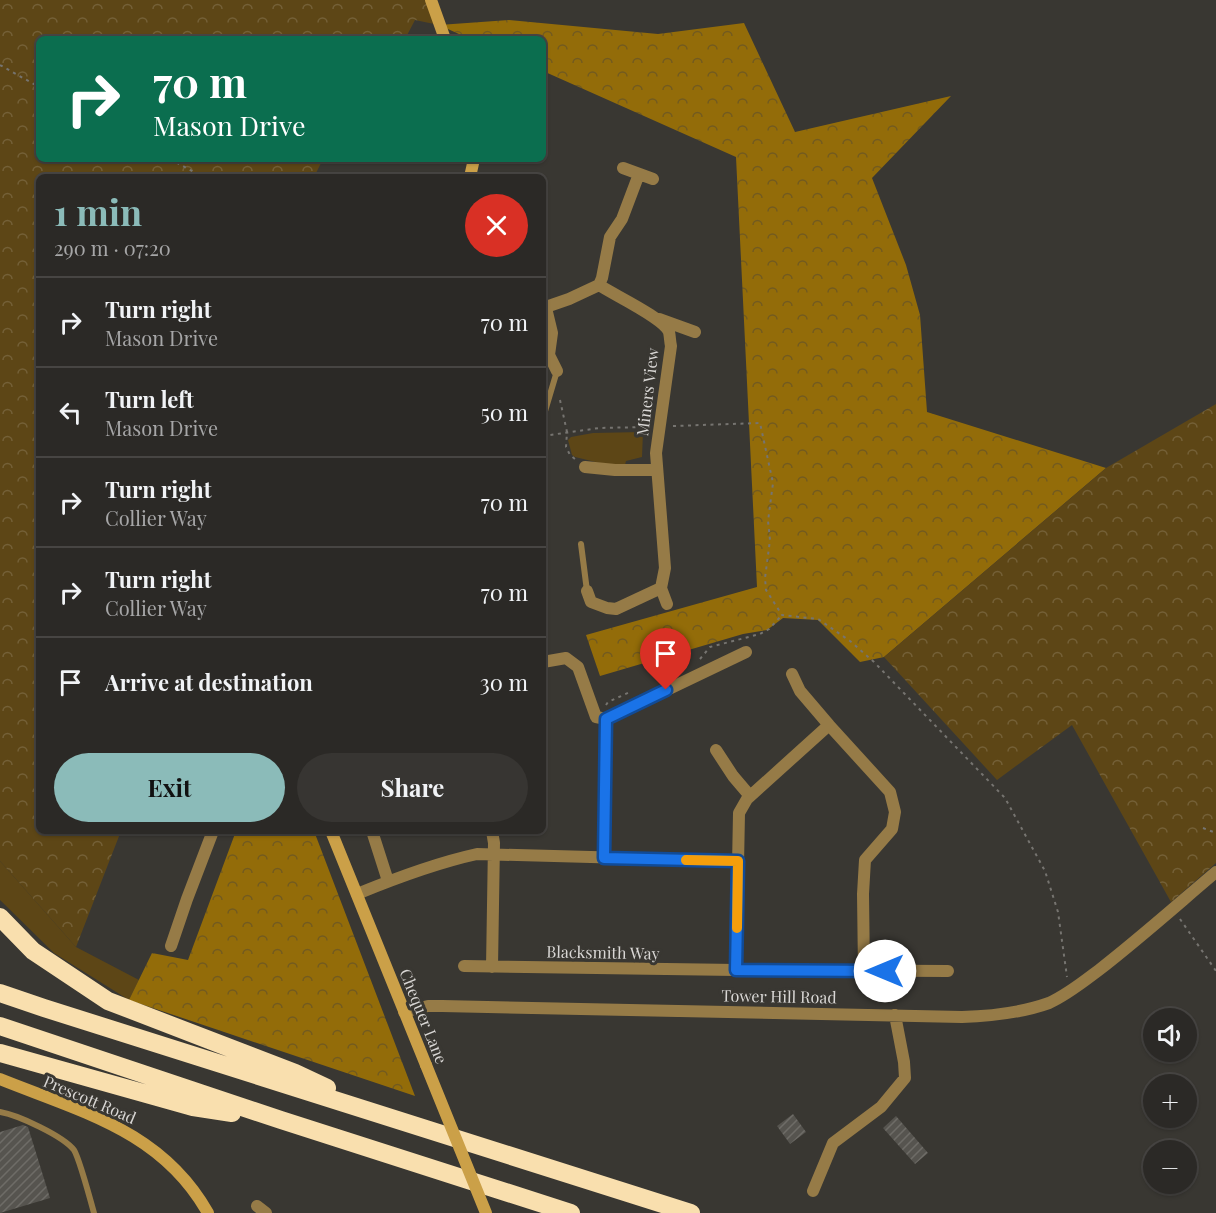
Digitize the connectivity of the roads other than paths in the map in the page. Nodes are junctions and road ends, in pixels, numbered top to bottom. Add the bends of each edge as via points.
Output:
1 (431, 0) edge
2 (445, 36) edge
3 (623, 168) dead end
4 (639, 174) junction
5 (653, 179) dead end
6 (599, 285) junction
7 (546, 307) edge
8 (546, 314) edge
9 (659, 319) junction
10 (695, 332) dead end
11 (557, 374) joint
12 (546, 409) edge
13 (585, 467) road end
14 (657, 470) junction
15 (581, 544) dead end
16 (661, 588) junction
17 (587, 591) joint
18 (667, 604) dead end
19 (746, 652) dead end
20 (546, 661) edge
21 (792, 674) dead end
22 (606, 719) junction
23 (829, 725) junction
24 (716, 750) dead end
25 (750, 796) junction
26 (212, 834) edge
27 (333, 834) edge
28 (373, 834) edge
29 (492, 834) edge
30 (494, 855) junction
31 (604, 858) junction
32 (738, 861) junction
33 (1216, 872) edge
34 (388, 882) junction
35 (357, 894) junction
36 (0, 917) edge
37 (171, 946) dead end
38 (464, 966) dead end
39 (492, 966) junction
40 (736, 970) junction
41 (864, 971) junction
42 (948, 971) dead end
43 (0, 993) edge
44 (404, 1012) junction
45 (895, 1016) junction
46 (0, 1026) edge
47 (0, 1053) edge
48 (0, 1079) edge
49 (0, 1112) edge
50 (389, 1118) junction
51 (281, 1120) junction
52 (813, 1191) dead end
53 (205, 1210) edge
54 (94, 1213) edge
55 (486, 1213) edge
56 (571, 1213) edge
57 (691, 1213) edge

1 - 2 street
3 - 4 street
4 - 5 street
4 - 6 street via 622,219 609,237
6 - 7 street
6 - 9 street
8 - 11 street via 552,333 549,355
9 - 10 street
9 - 14 street, Miners View via 669,331 671,346
11 - 12 lane
13 - 14 street
14 - 16 street, Miners View via 666,568
15 - 17 lane
16 - 17 street via 616,609 591,602
16 - 18 street
19 - 22 street
20 - 22 street via 566,658 578,667 596,717
21 - 23 street via 800,691
22 - 31 street
23 - 25 street
23 - 41 street via 890,792 894,803 892,829 866,860
24 - 25 street
25 - 32 street via 739,813
26 - 37 street
27 - 35 street, Chequer Lane
28 - 34 street
29 - 30 street
30 - 31 street
30 - 34 street via 460,858
30 - 39 street
31 - 32 street
32 - 40 street
33 - 45 street, Tower Hill Road via 1070,992 1050,1002 992,1016
34 - 35 street
35 - 44 street, Chequer Lane
36 - 50 highway via 33,951 108,1001 295,1073
38 - 39 street, Blacksmith Way
39 - 40 street, Blacksmith Way
40 - 41 street, Blacksmith Way
41 - 42 street, Blacksmith Way
43 - 50 highway
44 - 45 street, Tower Hill Road via 442,1006
44 - 55 street, Chequer Lane, bridge
45 - 52 street via 905,1078 881,1107 833,1143
46 - 51 highway
47 - 51 highway via 193,1107
48 - 53 street, Prescott Road via 139,1138 175,1167
49 - 54 lane via 33,1123 74,1150
50 - 57 highway
51 - 56 highway

